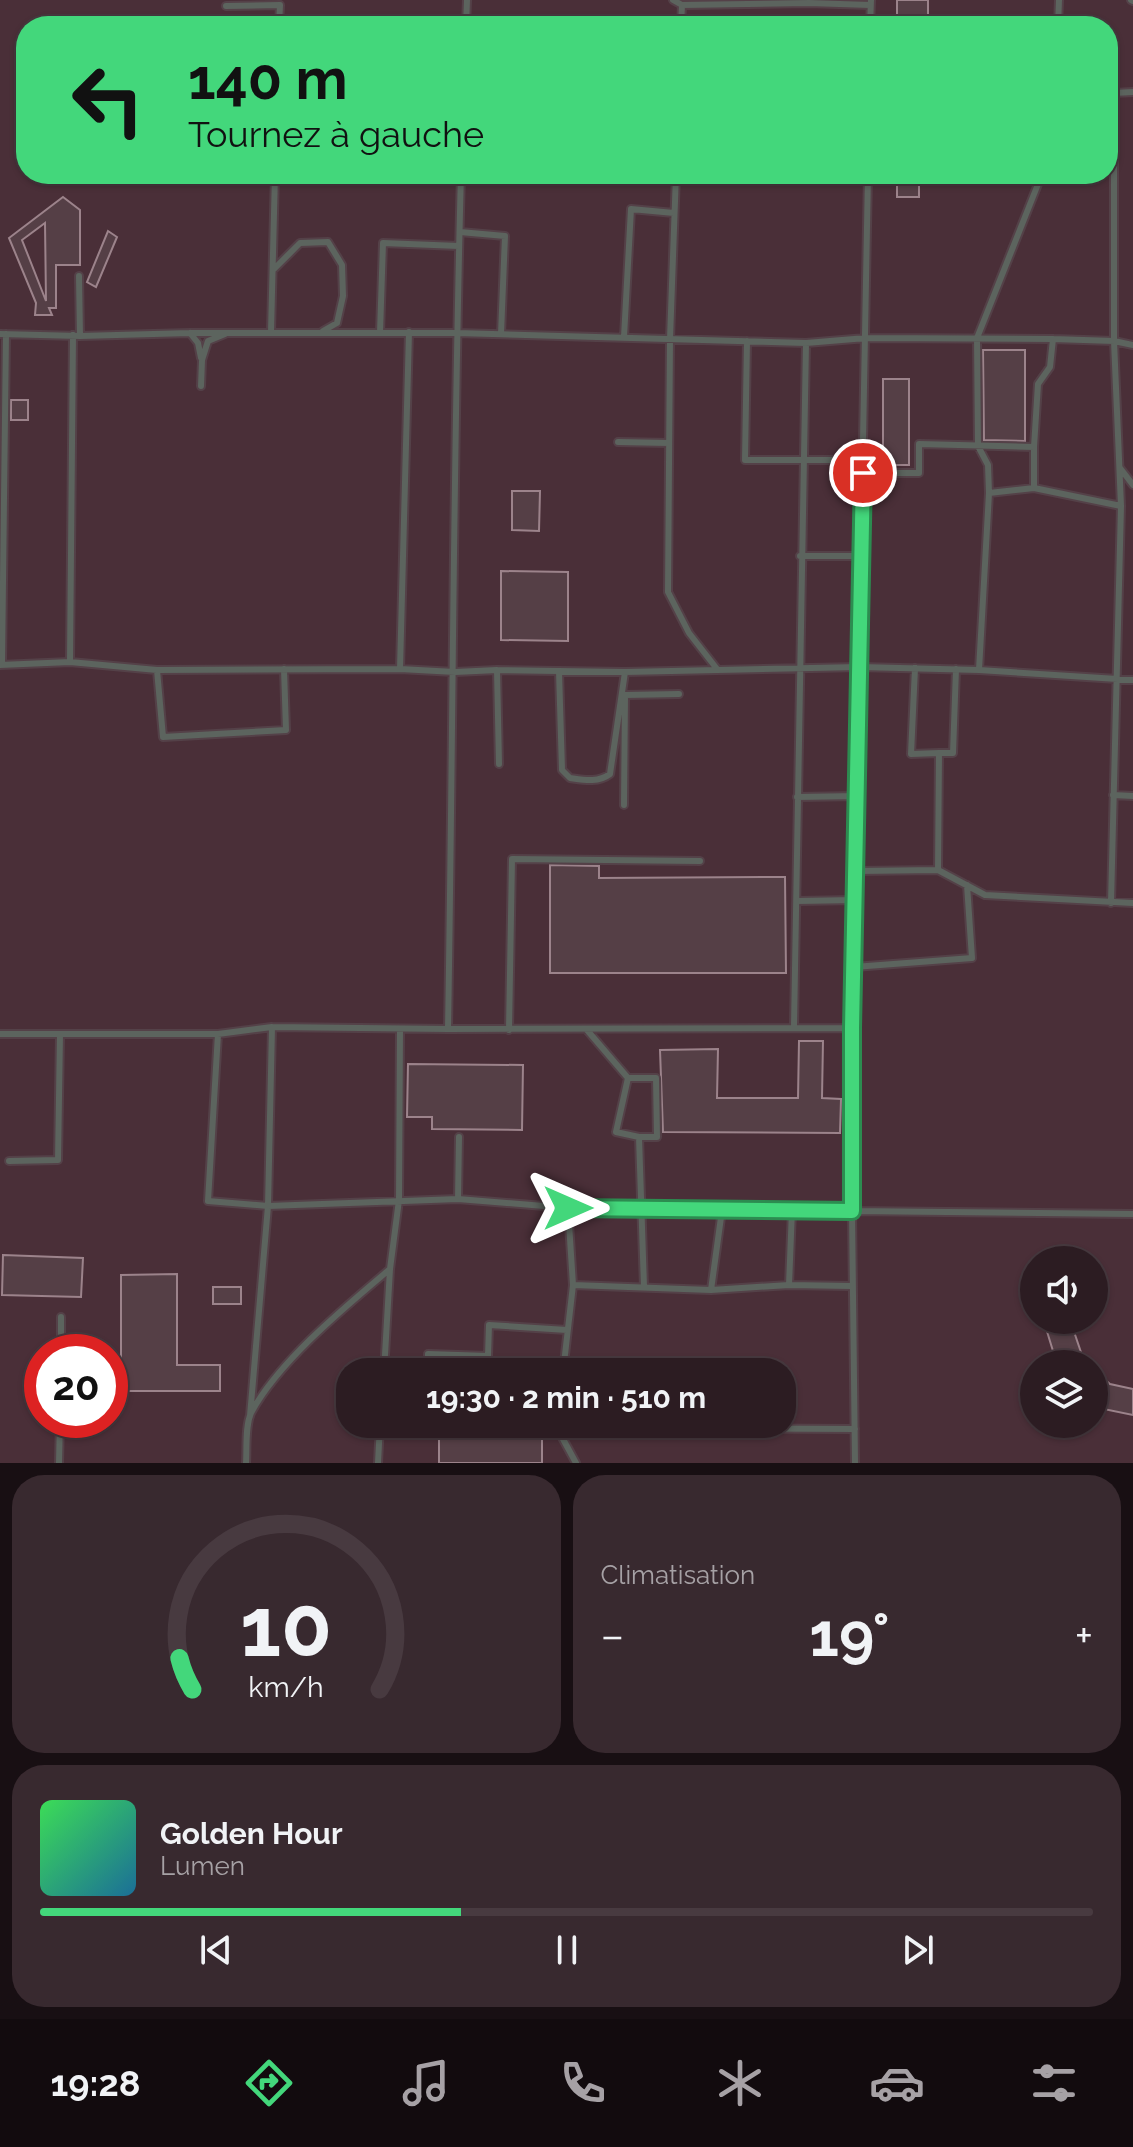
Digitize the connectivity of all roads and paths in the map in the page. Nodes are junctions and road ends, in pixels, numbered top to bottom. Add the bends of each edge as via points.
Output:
1 (673, 0) edge
2 (871, 3) edge
3 (682, 5) junction
4 (226, 6) dead end
5 (279, 16) edge
6 (681, 16) edge
7 (275, 184) edge
8 (461, 184) edge
9 (675, 184) edge
10 (868, 184) edge
11 (1038, 184) edge
12 (1112, 184) edge
13 (674, 213) junction
14 (460, 232) junction
15 (459, 246) junction
16 (273, 270) junction
17 (79, 276) dead end
18 (271, 332) junction
19 (409, 332) junction
20 (190, 333) junction
21 (228, 333) junction
22 (320, 333) junction
23 (380, 333) junction
24 (457, 333) junction
25 (3, 334) edge
26 (501, 334) junction
27 (77, 336) junction
28 (624, 337) junction
29 (866, 338) junction
30 (977, 338) junction
31 (670, 339) junction
32 (1053, 339) junction
33 (747, 341) junction
34 (1114, 341) junction
35 (806, 343) junction
36 (1133, 345) edge
37 (202, 360) junction
38 (201, 386) dead end
39 (618, 442) dead end
40 (669, 443) junction
41 (978, 446) junction
42 (1034, 447) junction
43 (803, 460) junction
44 (863, 460) junction
45 (1120, 468) junction
46 (863, 473) junction
47 (1133, 485) edge
48 (1034, 488) junction
49 (989, 493) junction
50 (2, 498) edge
51 (1121, 506) junction
52 (800, 556) junction
53 (862, 556) junction
54 (70, 662) junction
55 (1, 664) edge
56 (860, 667) junction
57 (801, 668) junction
58 (915, 668) junction
59 (284, 669) junction
60 (400, 669) junction
61 (717, 669) junction
62 (956, 669) junction
63 (157, 670) junction
64 (497, 670) junction
65 (979, 670) junction
66 (559, 671) junction
67 (455, 672) junction
68 (625, 672) junction
69 (1116, 679) junction
70 (1133, 680) edge
71 (679, 694) dead end
72 (625, 695) junction
73 (939, 753) junction
74 (499, 764) dead end
75 (1113, 795) junction
76 (858, 796) junction
77 (1133, 796) edge
78 (797, 797) junction
79 (624, 805) dead end
80 (700, 861) dead end
81 (938, 870) junction
82 (857, 871) junction
83 (967, 885) junction
84 (856, 900) junction
85 (797, 901) junction
86 (1111, 903) junction
87 (1133, 903) edge
88 (854, 967) junction
89 (794, 1026) junction
90 (272, 1027) junction
91 (852, 1028) junction
92 (400, 1029) junction
93 (448, 1029) junction
94 (509, 1030) junction
95 (587, 1030) junction
96 (0, 1034) edge
97 (60, 1034) junction
98 (218, 1034) junction
99 (628, 1078) junction
100 (459, 1137) dead end
101 (639, 1137) junction
102 (9, 1161) dead end
103 (458, 1199) junction
104 (399, 1200) junction
105 (268, 1206) junction
106 (568, 1208) junction
107 (641, 1209) junction
108 (722, 1210) junction
109 (792, 1210) junction
110 (852, 1211) junction
111 (1133, 1214) edge
112 (390, 1269) junction
113 (573, 1285) junction
114 (789, 1285) junction
115 (851, 1286) junction
116 (644, 1287) junction
117 (711, 1290) junction
118 (61, 1317) dead end
119 (567, 1330) junction
120 (61, 1334) edge
121 (385, 1358) edge
122 (428, 1358) edge
123 (564, 1358) edge
124 (249, 1416) junction
125 (796, 1428) edge
126 (855, 1429) junction
127 (60, 1438) edge
128 (379, 1438) edge
129 (563, 1438) edge
130 (59, 1463) edge
131 (246, 1463) edge
132 (378, 1463) edge
133 (576, 1463) edge
134 (855, 1463) edge

1 - 3 lane
2 - 3 lane
3 - 6 lane
4 - 5 lane via 280,5
7 - 16 lane
8 - 14 lane
9 - 13 lane
10 - 29 lane
11 - 30 lane
12 - 34 lane
13 - 28 lane via 631,209
13 - 31 lane
14 - 15 lane
14 - 26 lane via 505,236
15 - 23 lane via 383,243
15 - 24 lane
16 - 18 lane
16 - 22 lane via 300,243 328,242 342,265 343,296 337,323
17 - 27 lane
18 - 21 lane
18 - 22 lane
19 - 23 lane
19 - 24 lane
19 - 60 lane
20 - 21 lane
20 - 27 lane
20 - 37 lane
21 - 37 lane via 208,341
22 - 23 lane
24 - 26 lane
24 - 67 lane
25 - 27 lane
25 - 50 lane
26 - 28 lane
27 - 54 lane
28 - 31 lane
29 - 30 lane
29 - 35 lane
29 - 44 lane
30 - 32 lane
30 - 41 lane
31 - 33 lane
31 - 40 lane
32 - 34 lane
32 - 42 lane via 1050,367 1038,384
33 - 35 lane
33 - 43 lane via 745,460
34 - 36 lane
34 - 45 lane
35 - 43 lane
37 - 38 lane
39 - 40 lane
40 - 61 lane via 668,592 689,633
41 - 42 lane
41 - 46 lane via 919,444 919,473
41 - 49 lane via 988,465
42 - 48 lane
43 - 44 lane
43 - 52 lane
44 - 46 lane
45 - 47 lane
45 - 51 lane
46 - 53 lane
48 - 49 lane
48 - 51 lane
49 - 65 lane
50 - 55 lane
51 - 69 lane
52 - 53 lane
52 - 57 lane
53 - 56 lane
54 - 55 lane
54 - 63 lane
56 - 57 lane
56 - 58 lane
56 - 76 lane
57 - 61 lane
57 - 78 lane
58 - 62 lane
58 - 73 lane via 911,754
59 - 60 lane
59 - 63 lane
59 - 63 lane via 286,730 163,737
60 - 67 lane
61 - 68 lane
62 - 65 lane
62 - 73 lane via 953,753
64 - 66 lane
64 - 67 lane
64 - 74 lane
65 - 69 lane
66 - 68 lane
66 - 68 lane via 562,770 570,778 585,780 610,774
67 - 93 lane
68 - 72 lane
69 - 70 lane
69 - 75 lane
71 - 72 lane
72 - 79 lane
73 - 81 lane
75 - 77 lane
75 - 86 lane
76 - 78 lane
76 - 82 lane
78 - 85 lane
80 - 94 lane via 512,859
81 - 82 lane
81 - 83 lane
82 - 84 lane
83 - 86 lane via 985,895
83 - 88 lane via 972,958
84 - 85 lane
84 - 88 lane
85 - 89 lane
86 - 87 lane
88 - 91 lane
89 - 91 lane
89 - 95 lane
90 - 92 lane
90 - 98 lane
90 - 105 lane
91 - 110 lane
92 - 93 lane
92 - 104 lane
93 - 94 lane
94 - 95 lane
95 - 99 lane
96 - 97 lane
97 - 98 lane
97 - 102 lane via 58,1160
98 - 105 lane via 208,1201
99 - 101 lane via 616,1132
99 - 101 lane via 656,1078 657,1137
100 - 103 lane
101 - 107 lane
103 - 104 lane
103 - 106 lane
104 - 105 lane
104 - 112 lane
105 - 124 lane
106 - 107 lane
106 - 113 lane
107 - 108 lane
107 - 116 lane
108 - 109 lane
108 - 117 lane
109 - 110 lane
109 - 114 lane
110 - 111 lane
110 - 115 lane
112 - 121 lane
112 - 124 lane via 286,1367
113 - 116 lane
113 - 119 lane
114 - 115 lane
114 - 117 lane
115 - 126 lane
116 - 117 lane
118 - 120 lane
119 - 122 lane via 489,1325 488,1356
119 - 123 lane
124 - 131 lane
125 - 126 lane
126 - 134 lane
127 - 130 lane
128 - 132 lane
129 - 133 lane

